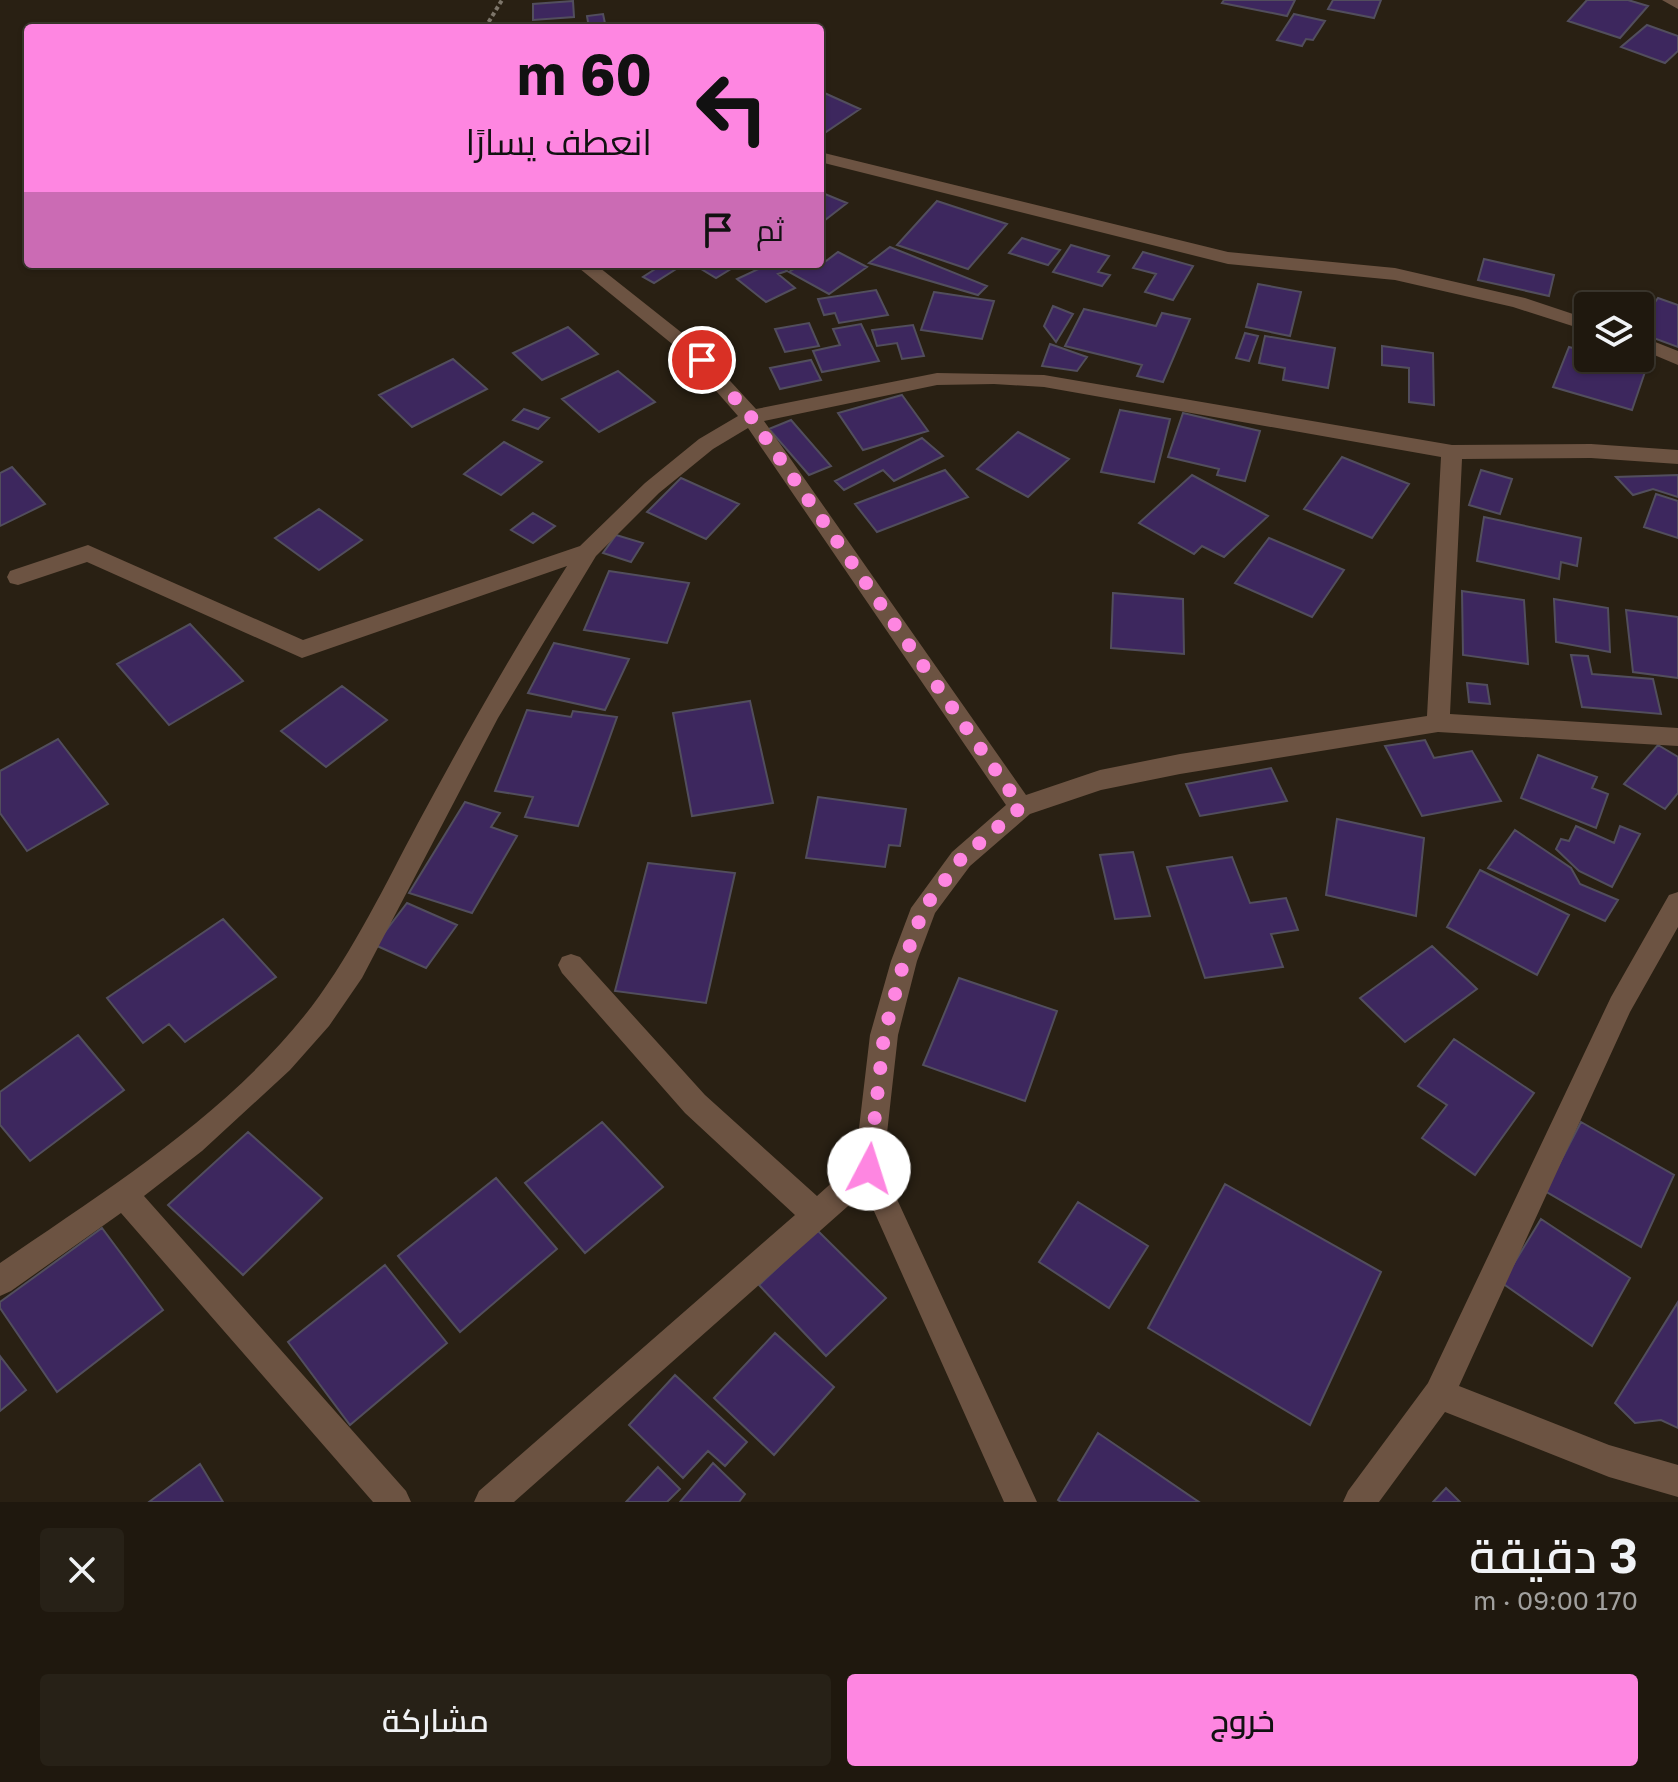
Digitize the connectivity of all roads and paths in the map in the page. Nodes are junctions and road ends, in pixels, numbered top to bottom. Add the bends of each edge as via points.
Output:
1 (502, 0) edge
2 (1670, 0) edge
3 (1678, 4) edge
4 (487, 24) edge
5 (824, 158) edge
6 (588, 268) edge
7 (1574, 320) edge
8 (1654, 348) edge
9 (1678, 359) edge
10 (751, 417) junction
11 (1452, 452) junction
12 (1678, 457) edge
13 (588, 551) junction
14 (18, 577) dead end
15 (1438, 723) junction
16 (1678, 737) edge
17 (1021, 807) junction
18 (1678, 903) edge
19 (571, 965) dead end
20 (869, 1169) junction
21 (123, 1194) junction
22 (817, 1215) junction
23 (0, 1281) edge
24 (1439, 1394) junction
25 (1678, 1481) edge
26 (395, 1502) edge
27 (490, 1502) edge
28 (1021, 1502) edge
29 (1359, 1502) edge

1 - 4 path
2 - 3 street
5 - 7 street via 1228,258 1395,274
6 - 10 street via 689,348
8 - 9 street
10 - 11 street via 937,379 994,378 1044,381
10 - 13 street via 706,444 652,488
10 - 17 street
11 - 12 street via 1591,451
11 - 15 street
13 - 14 street via 302,649 88,553
13 - 21 street via 489,713 328,1009 293,1051
15 - 16 street
15 - 17 street via 1100,780
17 - 20 street via 961,859 924,908 884,1035
18 - 24 street via 1620,1005
19 - 22 street via 695,1104
20 - 22 street
20 - 28 street
21 - 23 street
21 - 26 street
22 - 27 street
24 - 25 street via 1609,1461
24 - 29 street

